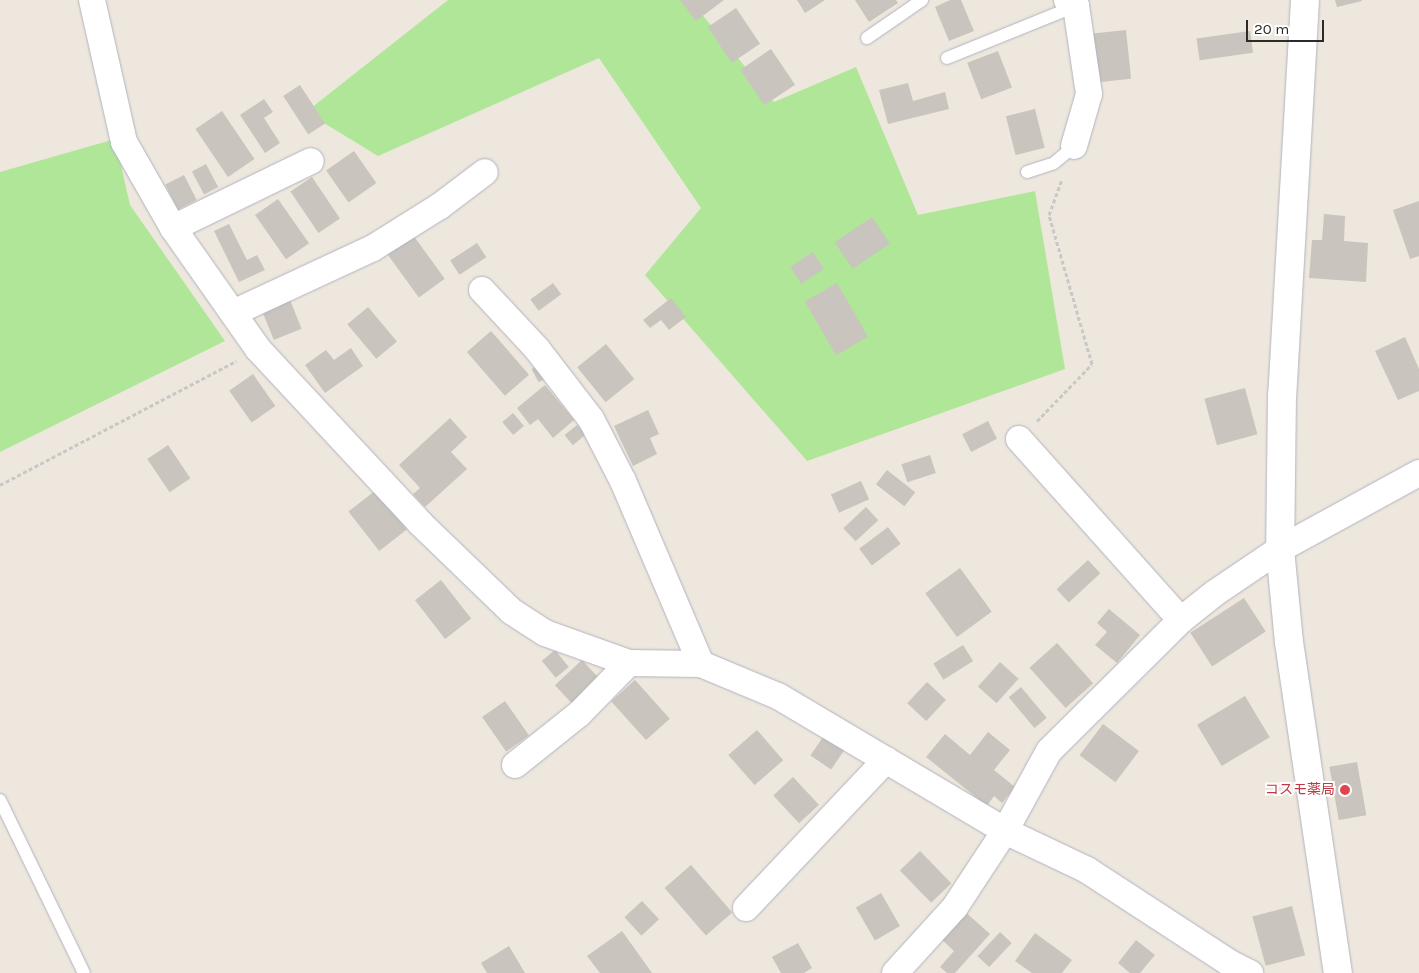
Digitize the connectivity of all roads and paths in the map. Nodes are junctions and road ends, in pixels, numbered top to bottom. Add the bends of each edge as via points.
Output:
1 (92, 0) edge
2 (922, 0) edge
3 (1305, 0) edge
4 (1077, 2) edge
5 (867, 38) dead end
6 (947, 58) dead end
7 (1074, 146) junction
8 (311, 161) dead end
9 (485, 172) dead end
10 (1028, 172) dead end
11 (173, 228) junction
12 (482, 290) dead end
13 (233, 313) junction
14 (258, 349) junction
15 (1019, 439) joint
16 (1419, 473) edge
17 (0, 485) edge
18 (1280, 549) junction
19 (1180, 620) junction
20 (630, 663) junction
21 (701, 664) junction
22 (886, 760) junction
23 (515, 765) dead end
24 (0, 800) edge
25 (1005, 831) junction
26 (746, 908) dead end
27 (1231, 969) edge
28 (84, 973) edge
29 (895, 973) edge
30 (1338, 973) edge

1 - 11 street via 124,142
2 - 5 lane
3 - 18 street via 1282,395
4 - 6 lane
4 - 7 street via 1089,94
7 - 10 lane via 1054,163
7 - 15 path via 1049,215 1092,364
8 - 11 street
9 - 13 street via 440,206 373,248
11 - 13 street
12 - 21 street via 537,349 591,419 623,481
13 - 14 street
14 - 17 path
14 - 20 street via 420,523 511,611 545,633
15 - 19 street
16 - 18 street
18 - 19 street
18 - 30 street via 1289,642
19 - 25 street via 1049,751
20 - 21 street
20 - 23 street via 578,714
21 - 22 street via 778,696
22 - 25 street
22 - 26 street
24 - 28 lane
25 - 27 street via 1087,870
25 - 29 street via 955,907

